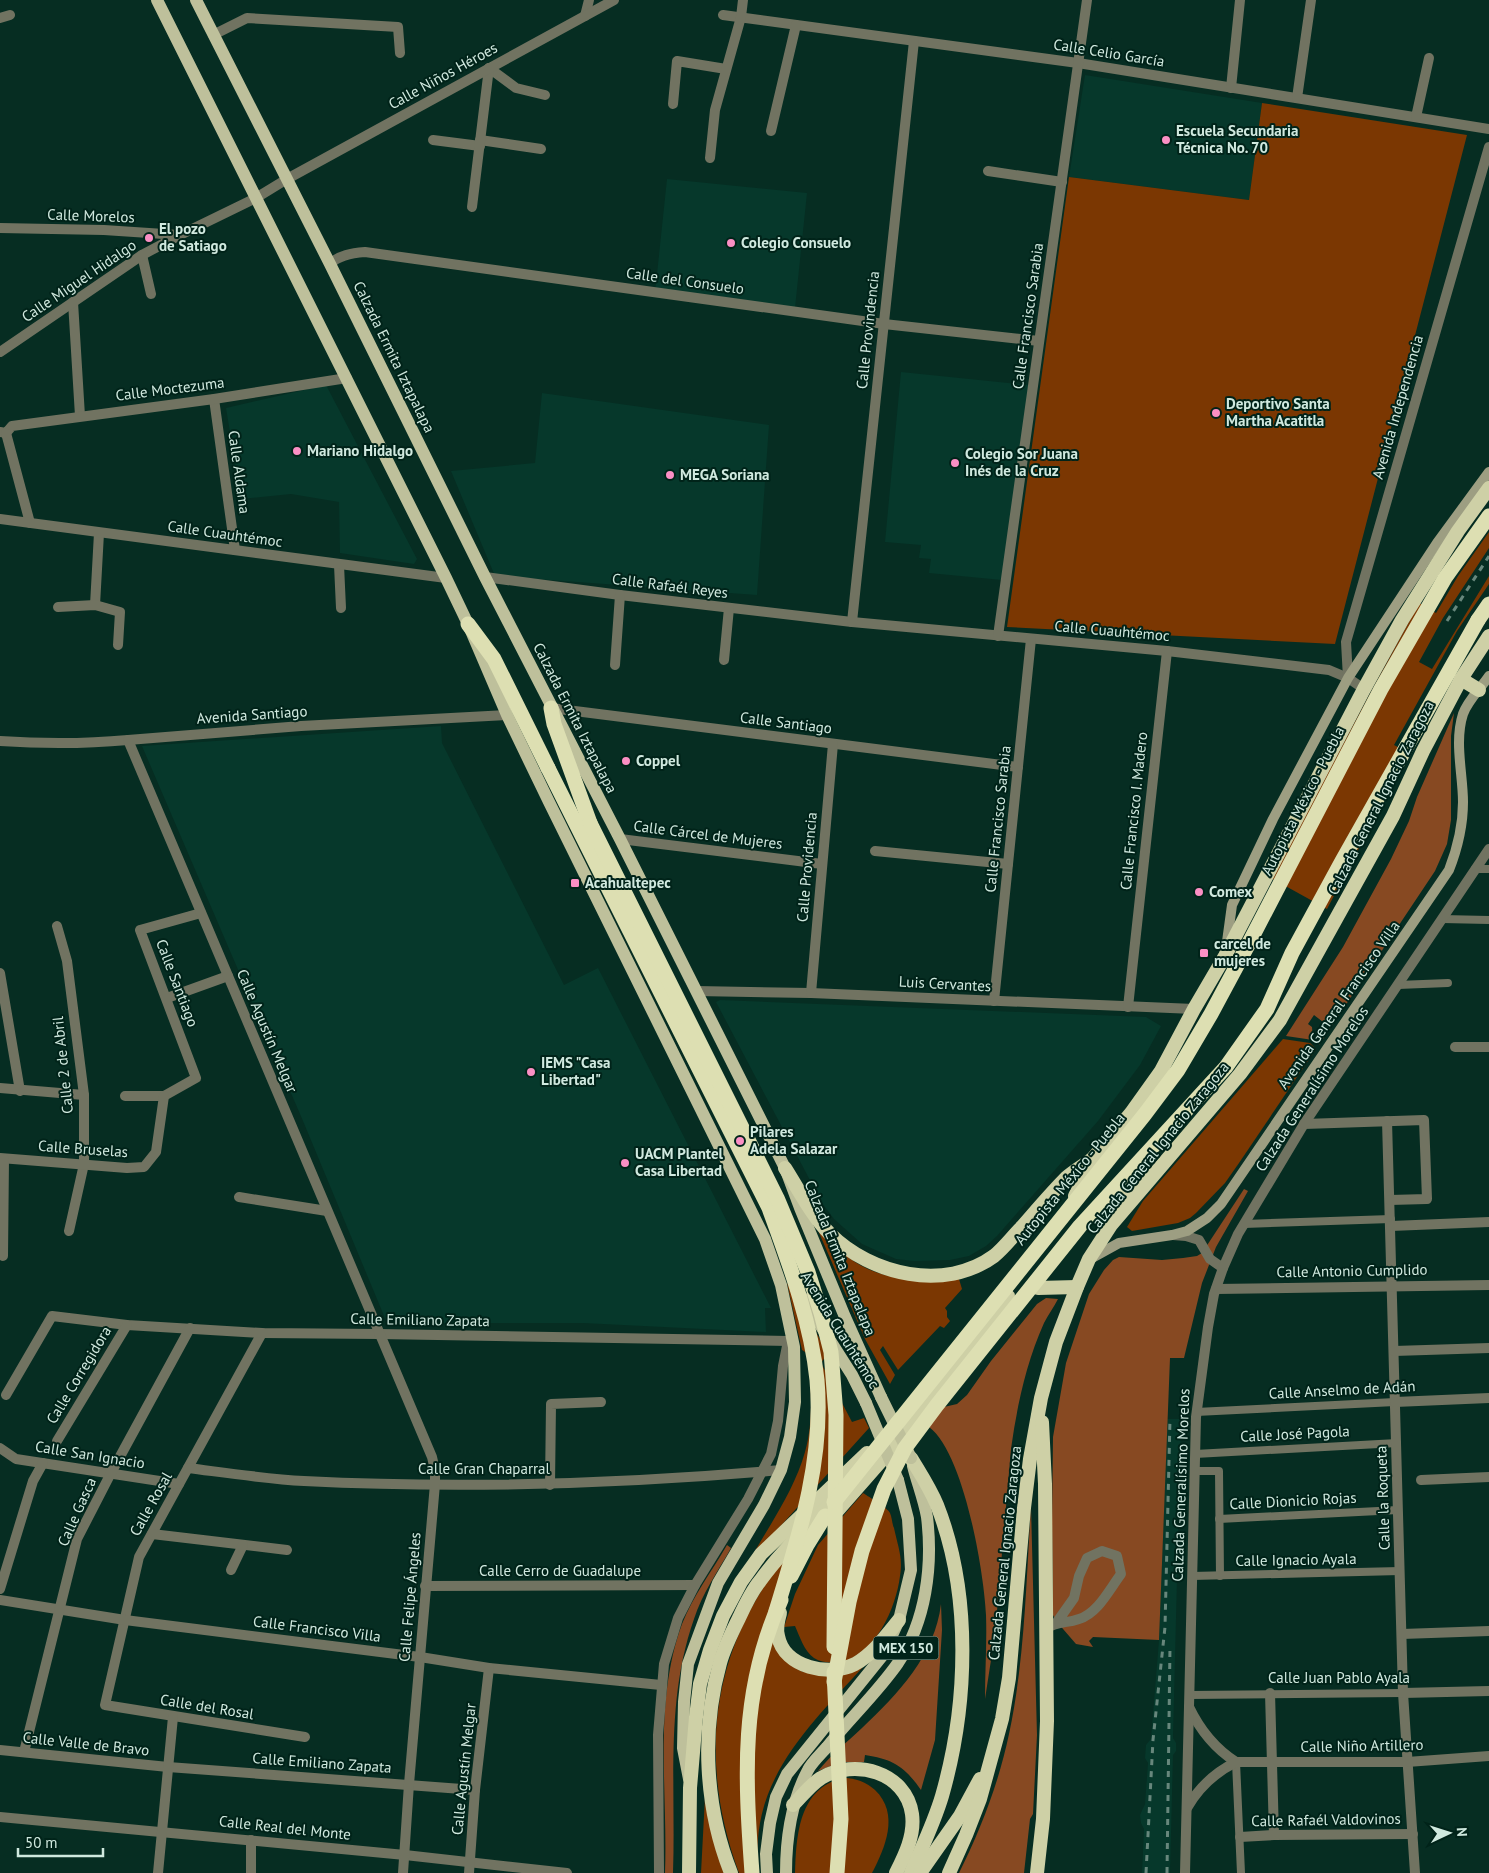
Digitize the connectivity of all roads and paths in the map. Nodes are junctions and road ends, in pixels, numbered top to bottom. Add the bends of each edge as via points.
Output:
1 (157, 0) edge
2 (196, 0) edge
3 (589, 0) edge
4 (614, 0) edge
5 (742, 0) edge
6 (1087, 0) edge
7 (1240, 0) edge
8 (1311, 0) edge
9 (723, 15) dead end
10 (585, 16) junction
11 (741, 17) junction
12 (796, 25) junction
13 (213, 34) junction
14 (914, 40) junction
15 (400, 53) dead end
16 (1428, 58) dead end
17 (1078, 63) junction
18 (489, 68) junction
19 (726, 68) junction
20 (1231, 88) junction
21 (545, 95) dead end
22 (1297, 98) junction
23 (673, 104) dead end
24 (1416, 117) junction
25 (1489, 129) edge
26 (771, 131) dead end
27 (433, 140) dead end
28 (480, 143) junction
29 (1489, 147) edge
30 (541, 149) dead end
31 (710, 158) dead end
32 (988, 172) dead end
33 (287, 179) junction
34 (1062, 182) junction
35 (256, 198) junction
36 (472, 207) dead end
37 (0, 228) edge
38 (180, 235) junction
39 (142, 255) junction
40 (330, 264) junction
41 (151, 294) dead end
42 (73, 302) junction
43 (884, 324) junction
44 (1039, 341) junction
45 (0, 352) edge
46 (347, 378) junction
47 (214, 399) junction
48 (80, 416) junction
49 (3, 432) edge
50 (1489, 472) edge
51 (1489, 488) edge
52 (1489, 516) edge
53 (0, 519) edge
54 (30, 522) junction
55 (99, 533) junction
56 (235, 550) junction
57 (340, 565) junction
58 (485, 577) junction
59 (446, 578) junction
60 (620, 595) junction
61 (1489, 604) edge
62 (94, 605) junction
63 (58, 607) dead end
64 (341, 608) dead end
65 (729, 608) junction
66 (852, 622) junction
67 (468, 624) junction
68 (998, 636) junction
69 (1489, 636) edge
70 (1031, 639) junction
71 (118, 645) dead end
72 (1167, 651) junction
73 (724, 660) dead end
74 (615, 664) dead end
75 (1489, 676) edge
76 (1348, 678) junction
77 (1461, 679) junction
78 (1364, 689) junction
79 (1479, 690) junction
80 (551, 708) junction
81 (507, 714) junction
82 (128, 740) junction
83 (0, 741) edge
84 (833, 744) junction
85 (1018, 767) junction
86 (620, 839) junction
87 (1489, 849) edge
88 (875, 851) dead end
89 (822, 864) junction
90 (1008, 864) junction
91 (1476, 869) junction
92 (1489, 869) edge
93 (201, 913) junction
94 (1442, 919) junction
95 (1489, 920) edge
96 (58, 926) dead end
97 (1225, 956) junction
98 (0, 974) edge
99 (228, 976) junction
100 (1448, 983) dead end
101 (1398, 985) junction
102 (696, 991) junction
103 (811, 993) junction
104 (167, 998) junction
105 (994, 1002) junction
106 (1128, 1007) junction
107 (1194, 1009) junction
108 (1456, 1047) dead end
109 (1489, 1047) edge
110 (0, 1088) edge
111 (20, 1091) junction
112 (84, 1095) junction
113 (125, 1096) dead end
114 (164, 1096) junction
115 (1387, 1121) junction
116 (1304, 1124) junction
117 (1094, 1157) junction
118 (2, 1158) edge
119 (84, 1164) junction
120 (785, 1168) junction
121 (1159, 1170) junction
122 (792, 1185) junction
123 (742, 1196) junction
124 (239, 1197) dead end
125 (1072, 1200) junction
126 (1390, 1200) junction
127 (327, 1211) junction
128 (1391, 1222) junction
129 (1489, 1222) edge
130 (1244, 1224) junction
131 (69, 1231) dead end
132 (1172, 1235) junction
133 (765, 1239) junction
134 (3, 1256) dead end
135 (1090, 1260) junction
136 (1222, 1268) junction
137 (1392, 1285) junction
138 (1489, 1285) edge
139 (1077, 1287) junction
140 (1038, 1288) junction
141 (1216, 1289) junction
142 (127, 1325) junction
143 (190, 1328) junction
144 (262, 1333) junction
145 (378, 1334) junction
146 (790, 1341) junction
147 (1489, 1348) edge
148 (1394, 1351) junction
149 (6, 1395) dead end
150 (1041, 1398) junction
151 (1489, 1398) edge
152 (601, 1402) dead end
153 (1395, 1402) junction
154 (1196, 1412) junction
155 (56, 1441) dead end
156 (1396, 1443) junction
157 (0, 1448) edge
158 (908, 1453) junction
159 (1195, 1454) junction
160 (43, 1463) junction
161 (188, 1468) junction
162 (781, 1470) junction
163 (763, 1471) junction
164 (1194, 1471) junction
165 (111, 1473) junction
166 (1489, 1477) edge
167 (1421, 1480) dead end
168 (179, 1484) junction
169 (435, 1484) junction
170 (550, 1484) junction
171 (1398, 1510) junction
172 (1219, 1518) junction
173 (733, 1526) junction
174 (152, 1534) junction
175 (747, 1534) junction
176 (243, 1544) junction
177 (287, 1550) dead end
178 (231, 1570) dead end
179 (1400, 1572) junction
180 (1192, 1576) junction
181 (1220, 1576) junction
182 (695, 1585) junction
183 (425, 1586) junction
184 (0, 1589) edge
185 (0, 1600) edge
186 (58, 1609) junction
187 (776, 1611) junction
188 (125, 1620) junction
189 (899, 1620) junction
190 (1051, 1625) junction
191 (1489, 1631) edge
192 (1402, 1634) junction
193 (420, 1657) junction
194 (489, 1668) junction
195 (834, 1682) junction
196 (661, 1685) junction
197 (1489, 1691) edge
198 (1270, 1693) junction
199 (1403, 1693) junction
200 (1189, 1695) junction
201 (105, 1705) joint
202 (1189, 1707) junction
203 (173, 1717) junction
204 (305, 1737) dead end
205 (0, 1750) edge
206 (24, 1752) junction
207 (1489, 1756) edge
208 (992, 1758) junction
209 (1236, 1762) junction
210 (1271, 1762) junction
211 (1407, 1762) junction
212 (168, 1767) junction
213 (409, 1784) junction
214 (690, 1788) junction
215 (474, 1790) junction
216 (793, 1805) junction
217 (1187, 1808) junction
218 (0, 1817) edge
219 (162, 1832) junction
220 (1413, 1834) junction
221 (1274, 1835) junction
222 (1240, 1837) junction
223 (251, 1840) junction
224 (405, 1855) junction
225 (470, 1868) edge
226 (158, 1873) edge
227 (251, 1873) edge
228 (403, 1873) edge
229 (567, 1873) edge
230 (659, 1873) edge
231 (689, 1873) edge
232 (731, 1873) edge
233 (752, 1873) edge
234 (767, 1873) edge
235 (786, 1873) edge
236 (837, 1873) edge
237 (896, 1873) edge
238 (911, 1873) edge
239 (920, 1873) edge
240 (950, 1873) edge
241 (1037, 1873) edge
242 (1185, 1873) edge
243 (1241, 1873) edge
244 (1415, 1873) edge

1 - 35 main road
2 - 13 main road, Calzada Ermita Iztapalapa
3 - 10 street
4 - 10 street, Calle Niños Héroes
5 - 11 street
6 - 17 street, Calle Francisco Sarabia
7 - 20 street
8 - 22 street
9 - 11 street, Calle Celio García
10 - 18 street, Calle Niños Héroes
11 - 12 street, Calle Celio García
11 - 19 street
12 - 14 street, Calle Celio García
12 - 26 street
13 - 15 street via 247,18 398,27
13 - 33 main road, Calzada Ermita Iztapalapa
14 - 17 street, Calle Celio García
14 - 43 street, Calle Provindencia
16 - 24 street
17 - 20 street, Calle Celio García
17 - 34 street, Calle Francisco Sarabia
18 - 21 street via 516,88
18 - 28 street
18 - 33 street, Calle Niños Héroes
19 - 23 street via 677,61
19 - 31 street via 715,110
20 - 22 street, Calle Celio García
22 - 24 street, Calle Celio García
24 - 25 street, Calle Celio García
27 - 28 street
28 - 30 street
28 - 36 street
29 - 76 street, Avenida Independencia via 1346,642
32 - 34 street
33 - 35 street, Calle Niños Héroes
33 - 40 main road, Calzada Ermita Iztapalapa
34 - 44 street, Calle Francisco Sarabia
35 - 38 street, Calle Miguel Hidalgo
35 - 46 main road
37 - 38 street, Calle Morelos
38 - 39 street, Calle Miguel Hidalgo
39 - 41 street
39 - 42 street, Calle Miguel Hidalgo
40 - 43 street, Calle del Consuelo via 347,255 365,252
40 - 58 main road, Calzada Ermita Iztapalapa
42 - 45 street, Calle Miguel Hidalgo
42 - 48 street
43 - 44 street, Calle del Consuelo
43 - 66 street, Calle Provindencia
44 - 68 street, Calle Francisco Sarabia
46 - 47 street, Calle Moctezuma
46 - 59 main road
47 - 48 street, Calle Moctezuma
47 - 56 street, Calle Aldama
48 - 49 street, Calle Moctezuma via 12,426
49 - 54 street
50 - 76 main road via 1437,543
51 - 78 highway via 1416,596
52 - 187 highway, Autopista México - Puebla, bridge via 1436,594 1381,689 1220,997 1178,1070 840,1492 807,1545
53 - 54 street, Calle Cuauhtémoc
54 - 55 street, Calle Cuauhtémoc
55 - 56 street, Calle Cuauhtémoc
55 - 62 street
56 - 57 street, Calle Cuauhtémoc
57 - 59 street, Calle Cuauhtémoc
57 - 64 street
58 - 60 street, Calle Rafaél Reyes
58 - 80 main road, Calzada Ermita Iztapalapa
59 - 67 main road
60 - 65 street, Calle Rafaél Reyes
60 - 74 street
61 - 158 highway, bridge via 1338,869 1266,1009 1236,1053 1189,1109 1080,1226 937,1405
62 - 63 street
62 - 71 street via 120,612
65 - 66 street, Calle Rafaél Reyes
65 - 73 street
66 - 68 street, Calle Cuauhtémoc
67 - 81 main road
67 - 187 highway, bridge via 494,659 769,1208 787,1257 807,1326 817,1380 818,1420 816,1452 800,1531
68 - 70 street, Calle Cuauhtémoc
69 - 77 highway, Calzada General Ignacio Zaragoza
70 - 72 street, Calle Cuauhtémoc
70 - 85 street, Calle Francisco Sarabia
72 - 76 street, Calle Cuauhtémoc via 1329,670
72 - 106 street, Calle Francisco I. Madero
75 - 79 main road, Avenida General Francisco Villa
76 - 78 street, Calle Cuauhtémoc
76 - 97 main road via 1273,819 1232,905
77 - 79 highway
77 - 121 highway, Calzada General Ignacio Zaragoza via 1393,816 1280,1020 1240,1074
78 - 97 highway
79 - 132 main road, Avenida General Francisco Villa via 1461,722 1462,828 1449,870 1231,1191 1196,1227
80 - 84 street, Calle Santiago
80 - 86 main road, Calzada Ermita Iztapalapa
80 - 195 highway, bridge via 590,823 777,1198 796,1239 822,1313 831,1352 836,1416
81 - 82 street, Avenida Santiago
81 - 123 main road
82 - 83 street, Avenida Santiago via 88,744
82 - 93 street, Calle Agustín Melgar
84 - 85 street, Calle Santiago
84 - 89 street, Calle Providencia
85 - 90 street, Calle Francisco Sarabia
86 - 89 street, Calle Cárcel de Mujeres
86 - 102 main road, Calzada Ermita Iztapalapa
87 - 91 street, Calzada Generalísimo Morelos
88 - 90 street
89 - 103 street, Calle Providencia
90 - 105 street, Calle Francisco Sarabia
91 - 92 street
91 - 94 street, Calzada Generalísimo Morelos
93 - 99 street, Calle Agustín Melgar
93 - 104 street, Calle Santiago via 140,930
94 - 95 street
94 - 101 street, Calzada Generalísimo Morelos
96 - 112 street, Calle 2 de Abril via 67,961
97 - 107 highway
98 - 111 street
99 - 104 street
99 - 127 street, Calle Agustín Melgar
100 - 101 street
101 - 116 street, Calzada Generalísimo Morelos
102 - 103 street, Luis Cervantes
102 - 120 main road, Calzada Ermita Iztapalapa
103 - 105 street, Luis Cervantes
104 - 114 street, Calle Santiago via 196,1078
105 - 106 street, Luis Cervantes
106 - 107 street, Luis Cervantes
107 - 117 highway via 1161,1071
108 - 109 street
110 - 111 street
111 - 112 street
112 - 119 street, Calle 2 de Abril
113 - 114 street
114 - 119 street, Calle Bruselas via 156,1152 144,1167
115 - 116 street
115 - 126 street, Calle la Roqueta
115 - 126 street via 1424,1120 1427,1199
116 - 130 street, Calzada Generalísimo Morelos
117 - 120 highway via 1068,1176 996,1254 968,1270 942,1275 898,1272 866,1261 848,1250 828,1233
117 - 125 highway
118 - 119 street, Calle Bruselas
118 - 134 street, Calle Bruselas
119 - 131 street, Calle 2 de Abril
120 - 122 main road, Calzada Ermita Iztapalapa
121 - 135 highway, Calzada General Ignacio Zaragoza via 1111,1225
121 - 140 highway via 1126,1189 1078,1238
122 - 123 main road via 787,1208 777,1213 766,1212
122 - 158 main road, Calzada Ermita Iztapalapa, bridge via 845,1317
123 - 133 main road
124 - 127 street
125 - 214 highway via 916,1406 761,1554 741,1582 723,1616 700,1684
125 - 232 highway via 1017,1283 928,1404 776,1560 745,1605 720,1661 709,1726 712,1796 719,1838
126 - 128 street, Calle la Roqueta
127 - 145 street, Calle Agustín Melgar
128 - 129 street
128 - 130 street
128 - 137 street, Calle la Roqueta
130 - 136 street, Calzada Generalísimo Morelos
132 - 135 main road, Avenida General Francisco Villa via 1119,1244
132 - 136 street via 1199,1240 1210,1259
133 - 146 main road via 781,1285
133 - 189 main road, Avenida Cuauhtémoc / MEX 150, bridge via 852,1375 898,1480 908,1519 911,1570
135 - 139 highway, Calzada General Ignacio Zaragoza
136 - 141 street, Calzada Generalísimo Morelos
137 - 138 street, Calle Antonio Cumplido
137 - 141 street, Calle Antonio Cumplido
137 - 148 street, Calle la Roqueta
139 - 140 highway
139 - 150 highway, Calzada General Ignacio Zaragoza via 1056,1342
140 - 189 highway via 823,1529 802,1560 782,1604 777,1635 781,1646 796,1661 815,1668 836,1670 869,1655
141 - 154 street, Calzada Generalísimo Morelos
142 - 143 street, Calle Emiliano Zapata
142 - 149 street, Calle Emiliano Zapata via 52,1316
142 - 155 street, Calle Corregidora
143 - 144 street, Calle Emiliano Zapata
143 - 165 street, Calle Gasca
144 - 145 street, Calle Emiliano Zapata
144 - 161 street, Calle Rosal
145 - 146 street, Calle Emiliano Zapata
145 - 169 street, Calle Felipe Ángeles via 432,1457
146 - 162 main road via 796,1374 795,1402
146 - 163 street via 783,1366 778,1421 771,1454
147 - 148 street
148 - 153 street, Calle la Roqueta
150 - 190 highway
150 - 208 highway, Calzada General Ignacio Zaragoza via 1024,1508 1009,1678
151 - 153 street, Calle Anselmo de Adán
152 - 170 street via 551,1404
153 - 154 street, Calle Anselmo de Adán
153 - 156 street, Calle la Roqueta
154 - 159 street, Calzada Generalísimo Morelos
156 - 159 street, Calle José Pagola
156 - 171 street, Calle la Roqueta
157 - 160 street, Calle San Ignacio via 16,1459
158 - 195 highway, bridge via 884,1489 862,1551
158 - 216 main road, MEX 150 via 926,1515 929,1550 922,1610 911,1640 898,1662 808,1769
158 - 238 highway via 928,1485 945,1527 958,1593 963,1668 949,1771 933,1823
159 - 164 street, Calzada Generalísimo Morelos
160 - 165 street, Calle San Ignacio
160 - 184 street via 32,1481
161 - 168 street, Calle Rosal
161 - 169 street, Calle Gran Chaparral via 303,1481
162 - 163 street, Calle Gran Chaparral
162 - 175 main road
163 - 170 street, Calle Gran Chaparral
163 - 173 street
164 - 172 street via 1219,1471
164 - 180 street, Calzada Generalísimo Morelos
165 - 168 street, Calle San Ignacio
165 - 186 street, Calle Gasca via 77,1539
166 - 167 street
168 - 174 street, Calle Rosal
169 - 170 street, Calle Gran Chaparral
169 - 183 street, Calle Felipe Ángeles
171 - 172 street, Calle Dionicio Rojas
171 - 179 street, Calle la Roqueta
172 - 181 street
173 - 175 street
173 - 182 street
174 - 176 street
174 - 188 street, Calle Rosal via 139,1557
175 - 214 main road via 718,1584 688,1664 683,1748
176 - 177 street
176 - 178 street
179 - 181 street, Calle Ignacio Ayala
179 - 192 street, Calle la Roqueta
180 - 181 street, Calle Ignacio Ayala
180 - 200 street, Calzada Generalísimo Morelos
182 - 183 street, Calle Cerro de Guadalupe
182 - 196 street via 678,1618
183 - 193 street, Calle Felipe Ángeles
185 - 186 street, Calle Francisco Villa
186 - 188 street, Calle Francisco Villa
186 - 206 street, Calle Gasca
187 - 233 highway, Autopista México - Puebla via 756,1677 747,1733 746,1789
188 - 193 street, Calle Francisco Villa
188 - 201 street, Calle Rosal
189 - 234 main road, Avenida Cuauhtémoc / MEX 150 via 883,1654 787,1774 776,1797 770,1823
190 - 190 street via 1091,1614 1121,1574 1117,1556 1102,1552 1087,1558 1074,1598
190 - 241 highway via 1046,1759
191 - 192 street
192 - 199 street, Calle la Roqueta
193 - 194 street, Calle Francisco Villa
193 - 213 street, Calle Felipe Ángeles
194 - 196 street, Calle Francisco Villa
194 - 215 street, Calle Agustín Melgar
195 - 236 highway, bridge via 841,1819
196 - 230 street
197 - 199 street, Calle Juan Pablo Ayala
198 - 199 street, Calle Juan Pablo Ayala
198 - 200 street, Calle Juan Pablo Ayala
198 - 210 street
199 - 211 street, Calle la Roqueta
200 - 202 street, Calzada Generalísimo Morelos
201 - 203 street, Calle del Rosal
202 - 209 street via 1211,1742
202 - 217 street, Calzada Generalísimo Morelos
203 - 204 street, Calle del Rosal
203 - 212 street
205 - 206 street, Calle Valle de Bravo
206 - 212 street, Calle Valle de Bravo
207 - 211 street, Calle Niño Artillero
208 - 239 highway via 960,1816
208 - 240 highway, Calzada General Ignacio Zaragoza via 980,1799
209 - 210 street, Calle Niño Artillero
209 - 217 street via 1207,1781
209 - 222 street
210 - 211 street, Calle Niño Artillero
210 - 221 street
211 - 220 street, Calle la Roqueta
212 - 213 street, Calle Emiliano Zapata
212 - 219 street
213 - 215 street, Calle Emiliano Zapata
213 - 224 street, Calle Felipe Ángeles
214 - 231 highway
215 - 225 street, Calle Agustín Melgar
216 - 235 main road, MEX 150
216 - 237 highway via 820,1779 835,1772 862,1769 886,1776 908,1798 912,1814 912,1832
217 - 242 street, Calzada Generalísimo Morelos
218 - 219 street, Calle Real del Monte
219 - 223 street, Calle Real del Monte
219 - 226 street
220 - 221 street, Calle Rafaél Valdovinos
220 - 244 street, Calle la Roqueta
221 - 222 street, Calle Rafaél Valdovinos
222 - 243 street
223 - 224 street, Calle Real del Monte
223 - 227 street
224 - 225 street, Calle Real del Monte
224 - 228 street, Calle Felipe Ángeles
225 - 229 street, Calle Real del Monte

